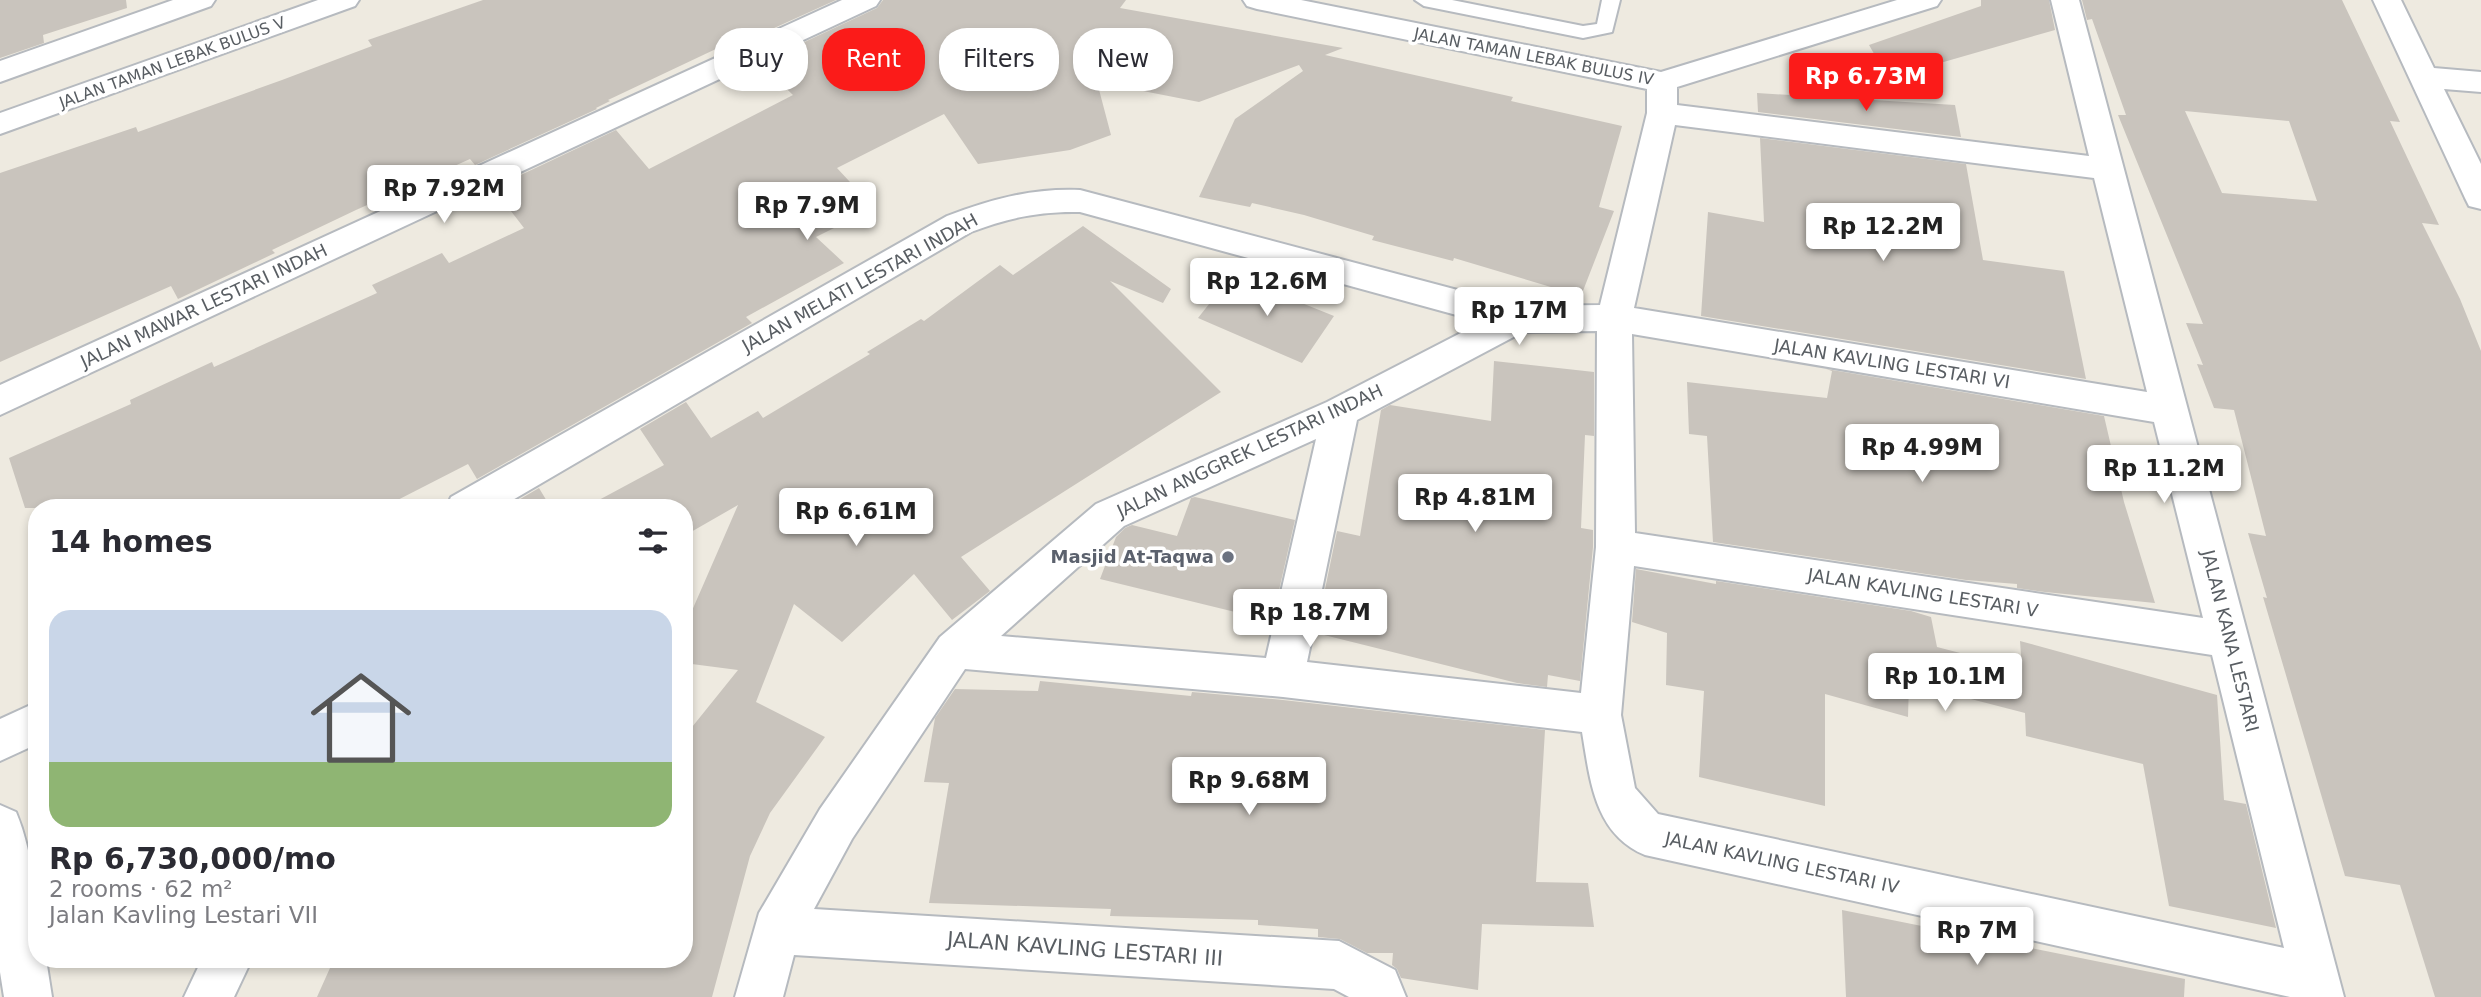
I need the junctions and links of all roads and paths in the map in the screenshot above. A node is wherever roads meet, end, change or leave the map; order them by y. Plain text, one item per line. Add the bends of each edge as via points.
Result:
1 (201, 0) edge
2 (345, 0) edge
3 (866, 0) edge
4 (1257, 0) edge
5 (1424, 0) edge
6 (1611, 0) edge
7 (1927, 0) edge
8 (2065, 0) edge
9 (2387, 0) edge
10 (0, 72) edge
11 (2423, 77) junction
12 (2481, 82) edge
13 (1662, 97) junction
14 (0, 124) edge
15 (2109, 169) junction
16 (2481, 198) edge
17 (1614, 318) junction
18 (1518, 319) junction
19 (0, 401) edge
20 (2171, 410) junction
21 (1340, 412) junction
22 (481, 499) edge
23 (1616, 547) junction
24 (2230, 639) junction
25 (955, 650) junction
26 (1283, 678) junction
27 (1600, 715) junction
28 (28, 727) edge
29 (0, 741) edge
30 (0, 827) edge
31 (776, 930) junction
32 (223, 968) edge
33 (2319, 988) edge
34 (28, 997) edge
35 (208, 997) edge
36 (759, 997) edge
37 (1382, 997) edge

1 - 10 street
2 - 14 street, JALAN TAMAN LEBAK BULUS V
3 - 19 street, JALAN MAWAR LESTARI INDAH
4 - 13 street, JALAN TAMAN LEBAK BULUS IV
5 - 6 lane via 1583,32 1605,28
7 - 13 street, JALAN TAMAN LEBAK BULUS IV
8 - 15 street, JALAN KANA LESTARI
9 - 11 street
11 - 12 street
11 - 16 street
13 - 15 street
13 - 17 street, JALAN KAVLING LESTARI IV
15 - 20 street, JALAN KANA LESTARI
17 - 18 street, JALAN MELATI LESTARI INDAH
17 - 20 street, JALAN KAVLING LESTARI VI
17 - 23 street, JALAN KAVLING LESTARI IV
18 - 21 street, JALAN ANGGREK LESTARI INDAH
18 - 22 street, JALAN MELATI LESTARI INDAH via 1080,201 1044,199 1005,206 960,224
20 - 24 street, JALAN KANA LESTARI
21 - 25 street, JALAN ANGGREK LESTARI INDAH via 1110,515
21 - 26 street
23 - 24 street, JALAN KAVLING LESTARI V
23 - 27 street, JALAN KAVLING LESTARI IV
24 - 33 street, JALAN KANA LESTARI
25 - 26 street
25 - 31 street, JALAN ANGGREK LESTARI INDAH via 836,824
26 - 27 street
27 - 33 street, JALAN KAVLING LESTARI IV via 1615,797 1645,833
28 - 29 street
30 - 34 street
31 - 36 street, JALAN ANGGREK LESTARI INDAH
31 - 37 street, JALAN KAVLING LESTARI III via 1339,965 1378,987
32 - 35 street

